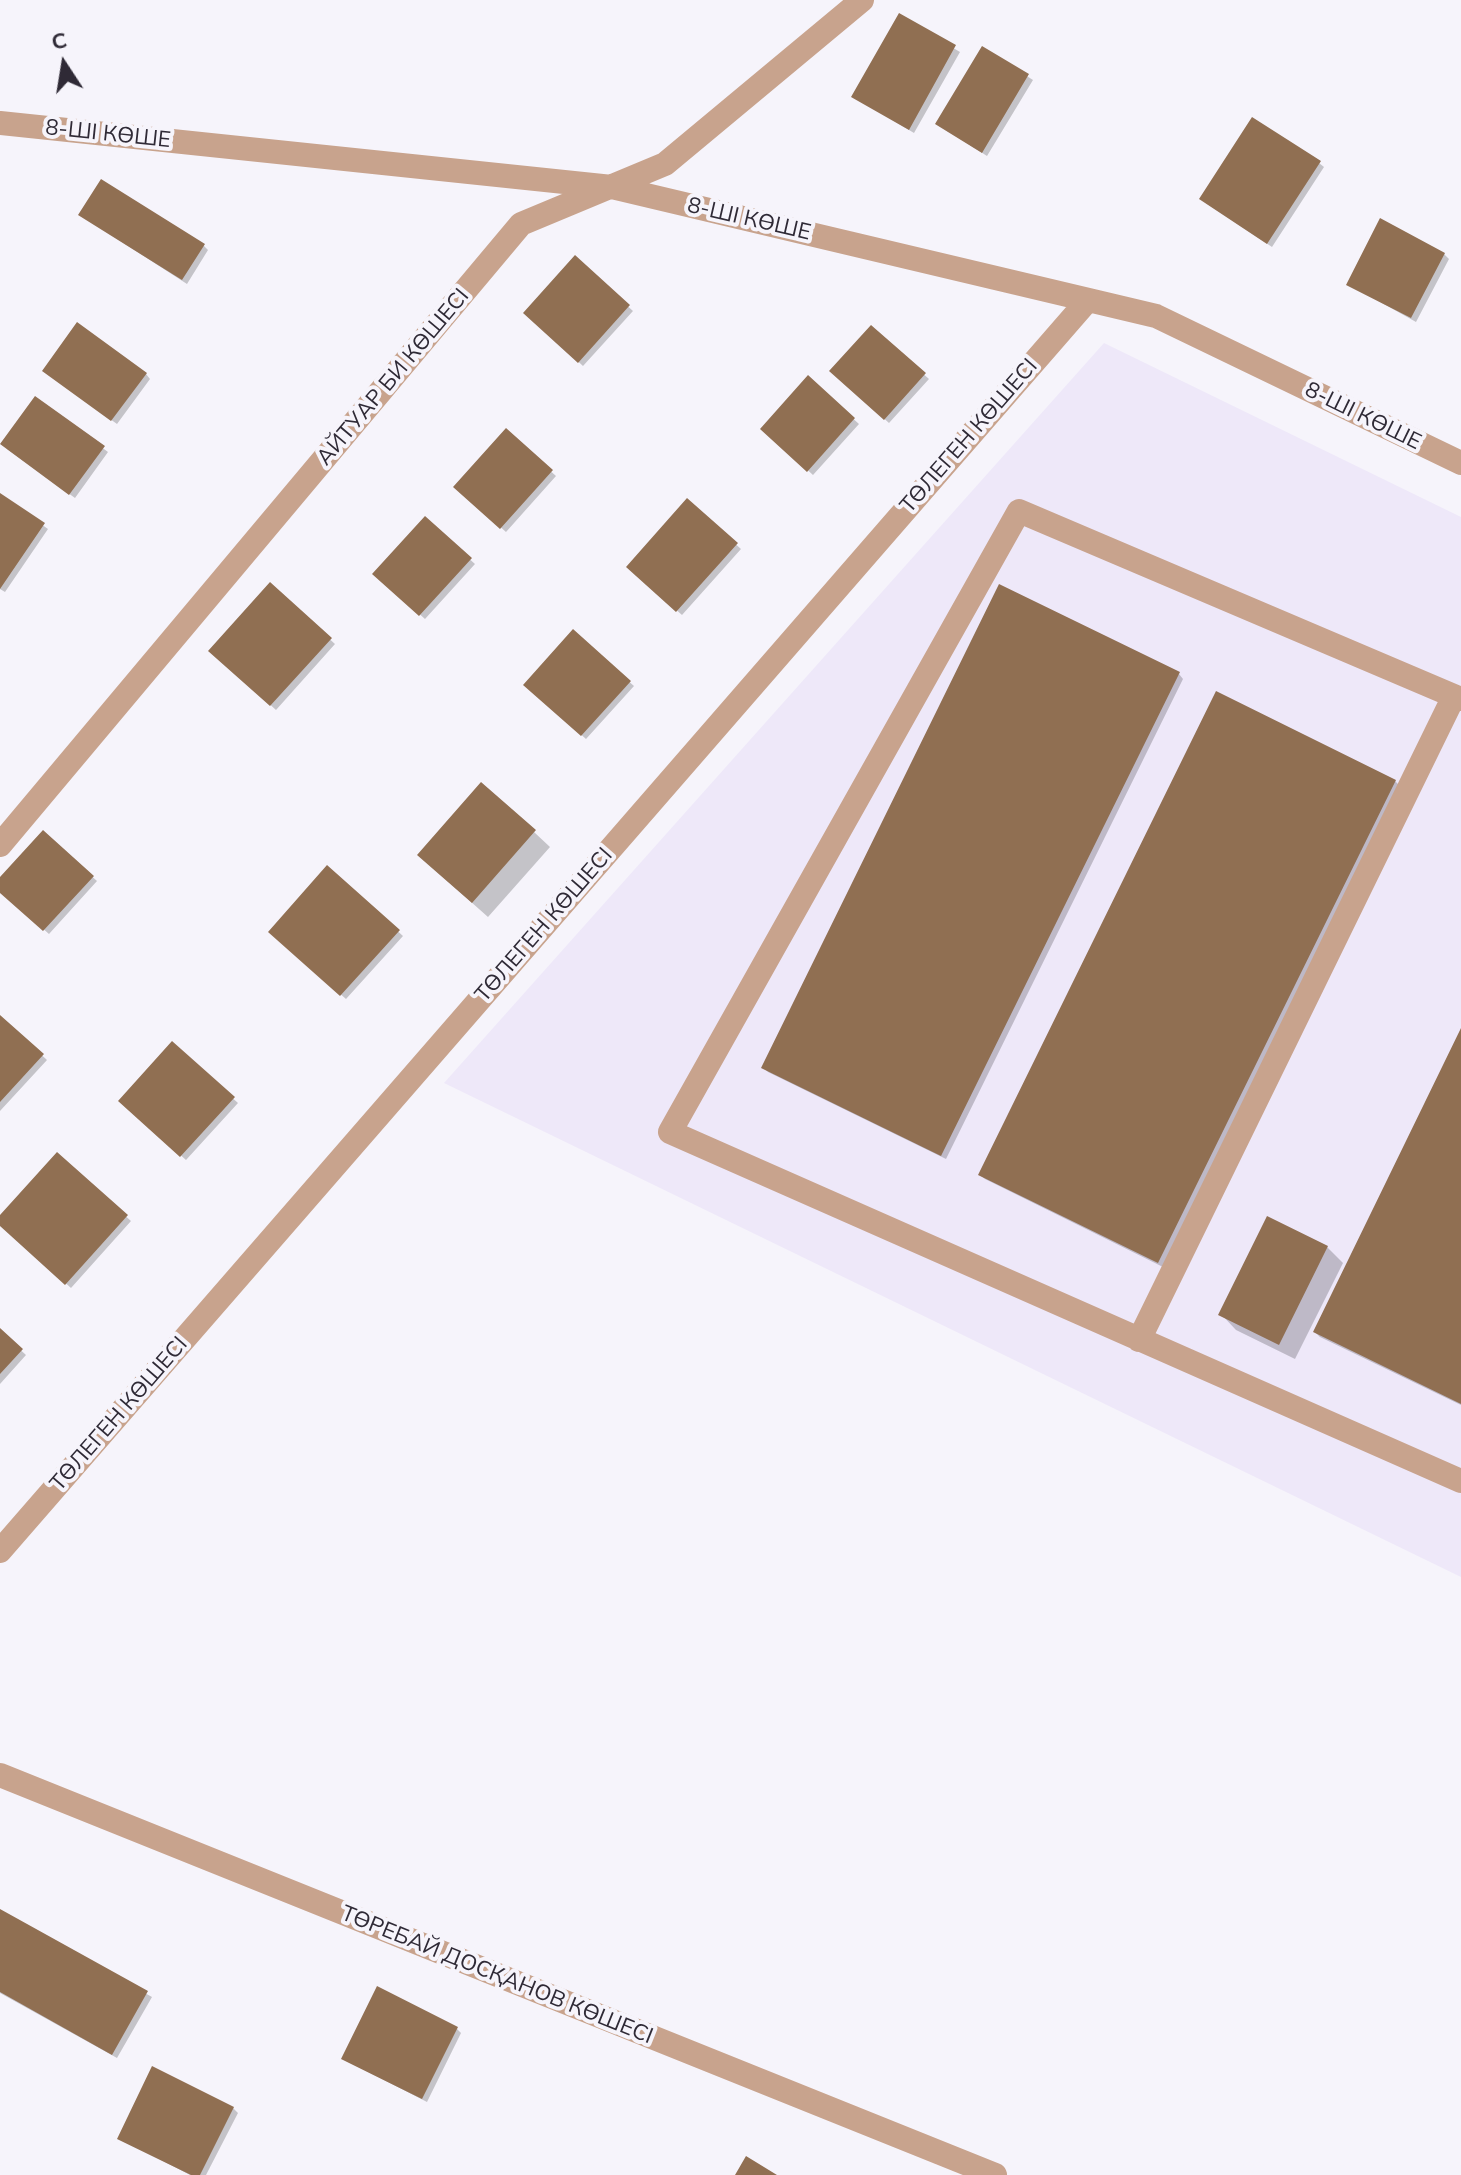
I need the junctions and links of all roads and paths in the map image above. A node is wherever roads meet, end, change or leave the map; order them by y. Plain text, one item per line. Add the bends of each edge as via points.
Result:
1 (862, 0) edge
2 (0, 123) edge
3 (612, 187) junction
4 (1088, 300) junction
5 (1461, 463) edge
6 (1458, 697) edge
7 (0, 845) edge
8 (1139, 1340) junction
9 (1461, 1481) edge
10 (0, 1551) edge
11 (0, 1775) edge
12 (995, 2175) edge

1 - 3 street, АЙТУАР БИ КӨШЕСІ via 665,164
2 - 3 street, 8-ШI КӨШЕ
3 - 4 street, 8-ШI КӨШЕ
3 - 7 street, АЙТУАР БИ КӨШЕСІ via 521,224
4 - 5 street, 8-ШI КӨШЕ via 1156,316
4 - 10 street, ТӨЛЕГЕН КӨШЕСІ
6 - 8 street
6 - 8 street via 1019,511 670,1132
8 - 9 street
11 - 12 street, ТӨРЕБАЙ ДОСҚАНОВ КӨШЕСІ

